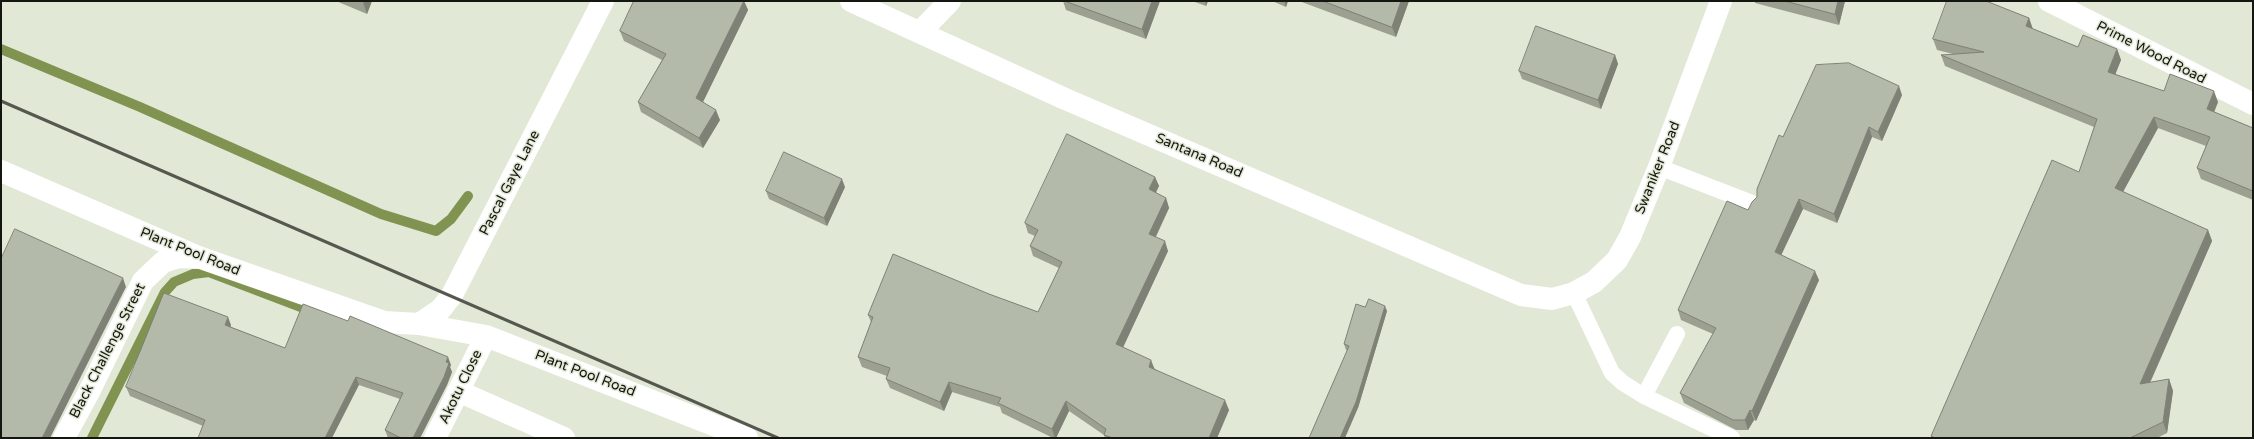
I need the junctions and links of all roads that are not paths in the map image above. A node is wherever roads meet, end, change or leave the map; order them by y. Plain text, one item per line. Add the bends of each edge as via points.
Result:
1 (603, 1) edge
2 (851, 1) edge
3 (950, 1) edge
4 (1721, 1) edge
5 (2049, 1) edge
6 (920, 32) junction
7 (2253, 104) edge
8 (1659, 167) junction
9 (1, 171) edge
10 (1752, 203) edge
11 (201, 258) junction
12 (1574, 293) junction
13 (1552, 299) joint
14 (419, 324) junction
15 (1677, 334) dead end
16 (486, 336) junction
17 (458, 391) junction
18 (1644, 396) junction
19 (64, 438) edge
20 (435, 438) edge
21 (564, 438) edge
22 (747, 438) edge
23 (1732, 438) edge

1 - 14 street, Pascal Gaye Lane via 452,295 441,309
2 - 6 street, Santana Road
3 - 6 street
4 - 8 street, Swaniker Road
5 - 7 street, Prime Wood Road
6 - 13 street, Santana Road via 1062,98 1521,295
8 - 10 lane
8 - 12 street, Swaniker Road via 1630,237 1617,260 1594,282
9 - 11 street, Plant Pool Road
11 - 14 street, Plant Pool Road via 384,322
11 - 19 street, Black Challenge Street via 179,257 163,262 143,281
12 - 13 street, Swaniker Road
12 - 18 lane via 1612,373 1623,384
14 - 16 street, Plant Pool Road
15 - 18 lane
16 - 17 street, Akotu Close
16 - 22 street, Plant Pool Road
17 - 20 street, Akotu Close
17 - 21 street
18 - 23 lane

